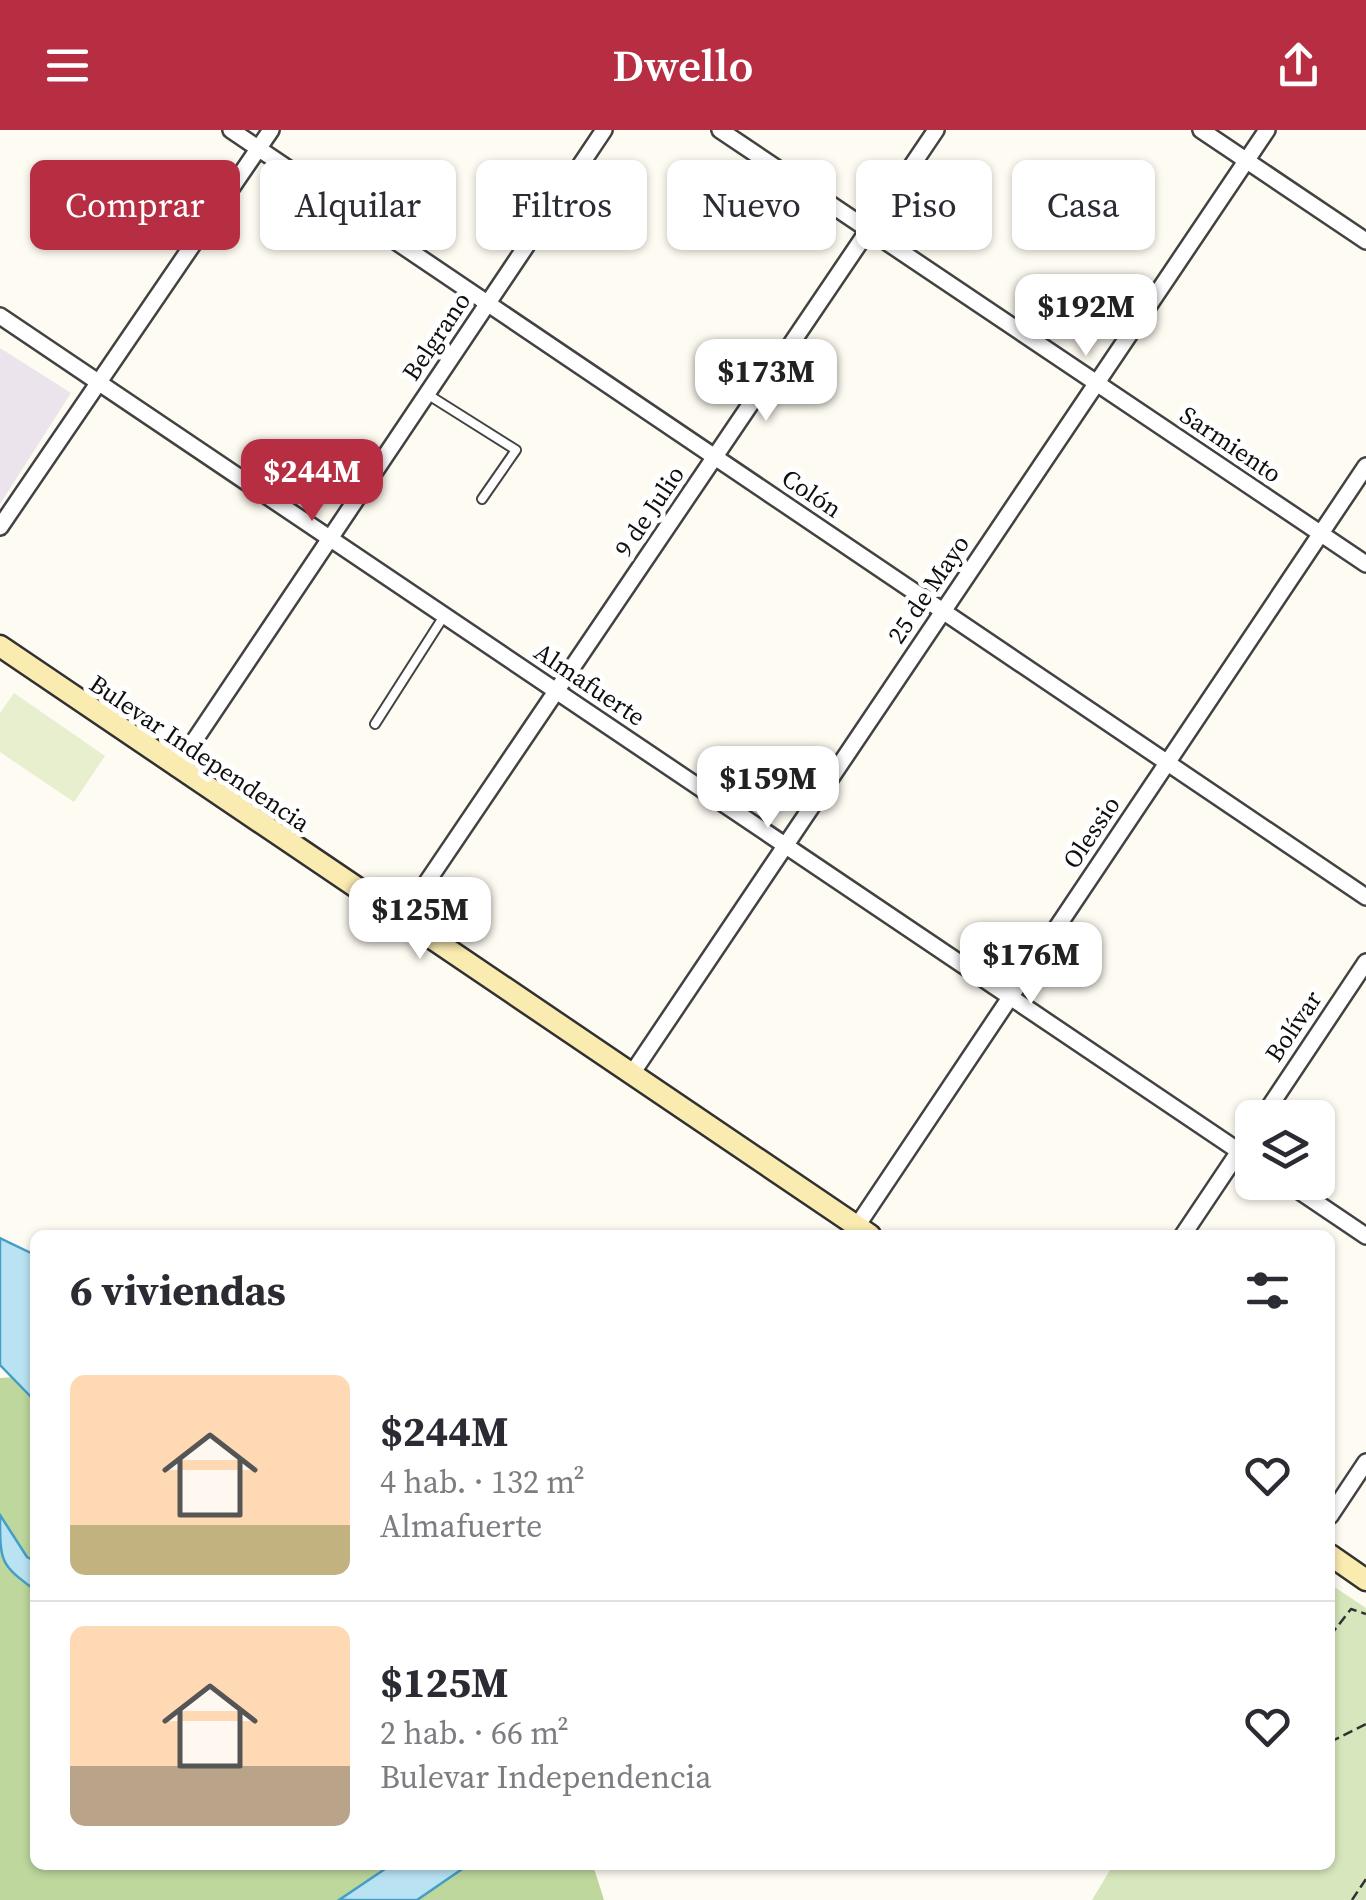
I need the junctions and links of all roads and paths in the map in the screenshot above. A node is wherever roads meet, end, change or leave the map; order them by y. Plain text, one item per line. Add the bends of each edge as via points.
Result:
1 (231, 130) edge
2 (271, 130) edge
3 (604, 130) edge
4 (720, 130) edge
5 (936, 130) edge
6 (1201, 130) edge
7 (1267, 130) edge
8 (258, 149) junction
9 (916, 160) edge
10 (1246, 161) junction
11 (856, 221) edge
12 (1366, 241) edge
13 (856, 249) edge
14 (898, 250) edge
15 (487, 304) junction
16 (0, 316) edge
17 (99, 383) junction
18 (1096, 384) junction
19 (427, 394) junction
20 (716, 458) junction
21 (1366, 466) edge
22 (482, 500) dead end
23 (0, 528) edge
24 (1321, 534) junction
25 (329, 539) junction
26 (1366, 564) edge
27 (942, 612) junction
28 (444, 616) junction
29 (0, 646) edge
30 (558, 692) junction
31 (375, 724) dead end
32 (1168, 762) junction
33 (176, 768) junction
34 (785, 847) junction
35 (1366, 897) edge
36 (402, 920) junction
37 (1366, 962) edge
38 (1010, 997) junction
39 (632, 1075) junction
40 (1274, 1100) edge
41 (1235, 1149) edge
42 (1235, 1170) edge
43 (1313, 1200) edge
44 (856, 1230) edge
45 (860, 1230) edge
46 (1187, 1230) edge
47 (1366, 1236) edge
48 (1366, 1462) edge
49 (1335, 1508) edge
50 (1335, 1546) edge
51 (1335, 1558) edge
52 (1366, 1567) edge
53 (1366, 1580) edge
54 (1366, 1614) edge
55 (1335, 1630) edge
56 (1366, 1724) edge
57 (1335, 1740) edge
58 (1366, 1878) edge
59 (1352, 1900) edge

1 - 8 street, Colón
2 - 8 street
3 - 15 street, Belgrano
4 - 11 street, Sarmiento
5 - 9 street, 9 de Julio
6 - 10 street
7 - 10 street, 25 de Mayo
8 - 15 street, Colón
8 - 17 street
10 - 12 street
10 - 18 street, 25 de Mayo
13 - 20 street, 9 de Julio
14 - 18 street, Sarmiento
15 - 19 street, Belgrano
15 - 20 street, Colón
16 - 17 street, Almafuerte
17 - 23 street
17 - 25 street, Almafuerte
18 - 24 street, Sarmiento
18 - 27 street, 25 de Mayo
19 - 22 lane via 516,450
19 - 25 street, Belgrano
20 - 27 street, Colón
20 - 30 street, 9 de Julio
21 - 24 street, Olessio
24 - 26 street, Sarmiento
24 - 32 street, Olessio
25 - 28 street, Almafuerte
25 - 33 street, Belgrano
27 - 32 street, Colón
27 - 34 street, 25 de Mayo
28 - 30 street, Almafuerte
28 - 31 lane
29 - 33 street, Bulevar Independencia
30 - 34 street, Almafuerte
30 - 36 street, 9 de Julio
32 - 35 street, Colón
32 - 38 street, Olessio
33 - 36 street, Bulevar Independencia
34 - 38 street, Almafuerte
34 - 39 street, 25 de Mayo
36 - 39 street, Bulevar Independencia
37 - 40 street, Bolívar
38 - 41 street, Almafuerte
38 - 45 street, Olessio
39 - 44 street, Bulevar Independencia
42 - 46 street
43 - 47 street
48 - 49 street
50 - 52 street
51 - 53 street
54 - 55 path via 1351,1609
56 - 57 path
58 - 59 path

